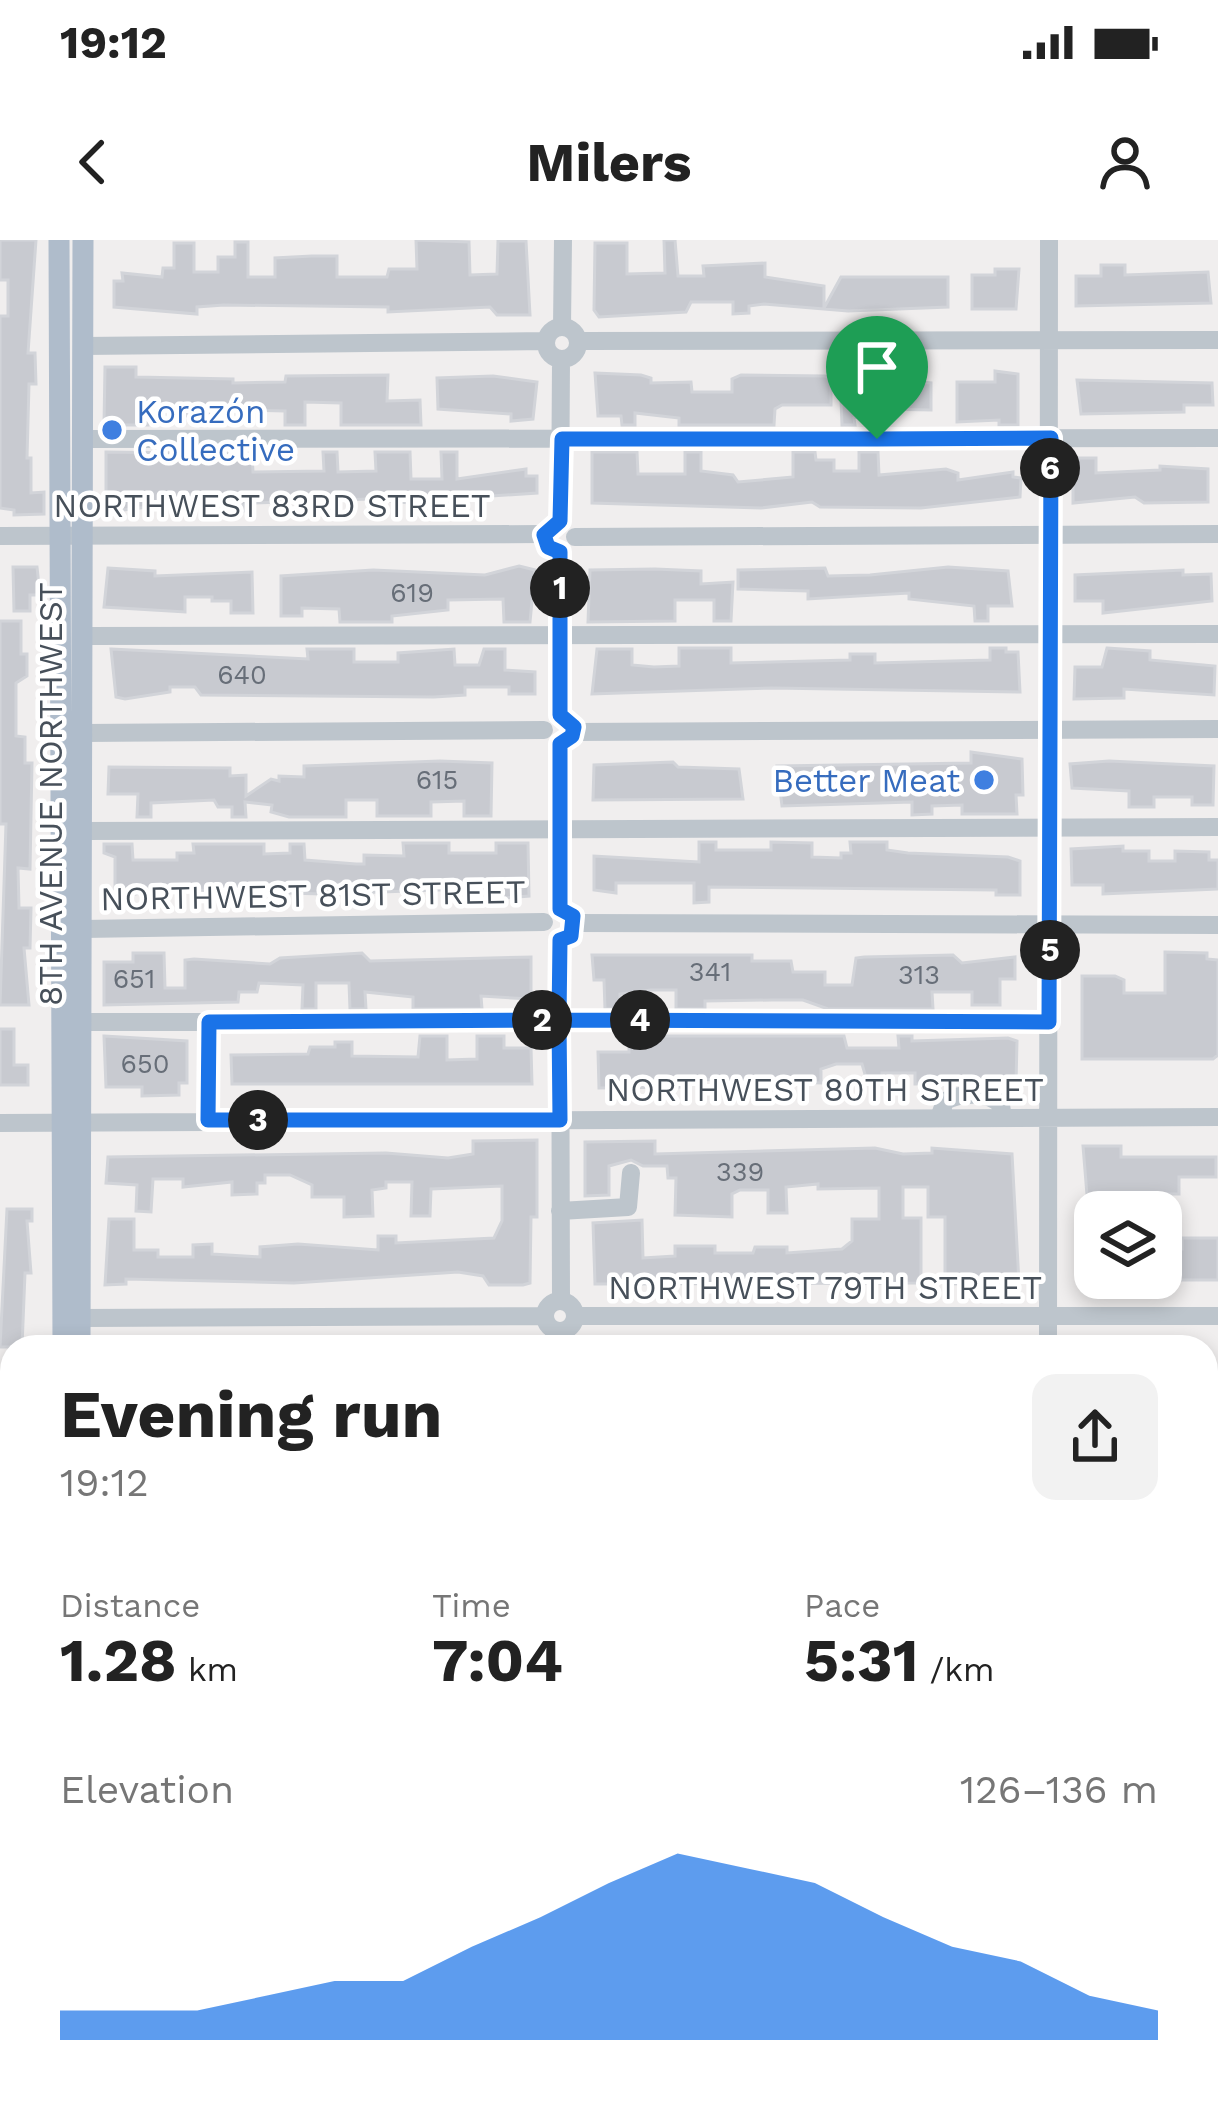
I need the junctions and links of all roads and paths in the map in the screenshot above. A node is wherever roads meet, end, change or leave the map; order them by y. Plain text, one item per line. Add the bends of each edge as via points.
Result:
1 (59, 240) edge
2 (82, 240) edge
3 (563, 240) edge
4 (1049, 240) edge
5 (562, 327) junction
6 (546, 340) junction
7 (1049, 340) junction
8 (1218, 340) edge
9 (578, 341) junction
10 (82, 346) junction
11 (561, 360) junction
12 (1051, 438) junction
13 (1218, 438) edge
14 (82, 439) junction
15 (562, 439) junction
16 (560, 521) junction
17 (1050, 534) junction
18 (1218, 534) edge
19 (544, 535) junction
20 (0, 536) edge
21 (59, 536) junction
22 (82, 536) junction
23 (575, 537) junction
24 (560, 552) junction
25 (561, 632) junction
26 (1050, 634) junction
27 (1218, 634) edge
28 (82, 636) junction
29 (560, 715) junction
30 (1218, 729) edge
31 (544, 730) junction
32 (1050, 730) junction
33 (82, 733) junction
34 (567, 738) junction
35 (1218, 827) edge
36 (1050, 828) junction
37 (559, 829) junction
38 (82, 830) junction
39 (560, 918) junction
40 (1218, 925) edge
41 (1050, 926) junction
42 (82, 929) junction
43 (559, 1020) junction
44 (82, 1022) junction
45 (209, 1022) junction
46 (1049, 1022) junction
47 (1218, 1117) edge
48 (1049, 1118) junction
49 (208, 1120) junction
50 (560, 1120) junction
51 (71, 1121) junction
52 (0, 1123) edge
53 (631, 1173) dead end
54 (560, 1211) junction
55 (561, 1301) junction
56 (545, 1316) junction
57 (575, 1316) junction
58 (1218, 1316) edge
59 (1049, 1317) junction
60 (80, 1318) junction
61 (63, 1335) edge
62 (80, 1335) edge
63 (557, 1335) edge
64 (563, 1335) edge
65 (1048, 1335) edge

1 - 21 main road, 8TH AVENUE NORTHWEST
2 - 10 main road, 8TH AVENUE NORTHWEST
3 - 5 street
4 - 7 street
5 - 6 street
5 - 9 street
6 - 10 street
6 - 11 street
7 - 8 street
7 - 9 street
7 - 12 street
9 - 11 street
10 - 14 main road, 8TH AVENUE NORTHWEST
11 - 15 street
12 - 13 street
12 - 15 street
12 - 17 street
14 - 15 street
14 - 22 main road, 8TH AVENUE NORTHWEST
15 - 16 street
16 - 19 street
16 - 23 street
17 - 18 street
17 - 23 street
17 - 26 street
19 - 22 street, NORTHWEST 83RD STREET
19 - 24 street
20 - 21 street, NORTHWEST 83RD STREET
21 - 22 street, NORTHWEST 83RD STREET
21 - 51 main road, 8TH AVENUE NORTHWEST
22 - 28 main road, 8TH AVENUE NORTHWEST
23 - 24 street
24 - 25 street
25 - 26 street
25 - 28 street
25 - 29 street
26 - 27 street
26 - 32 street
28 - 33 main road, 8TH AVENUE NORTHWEST
29 - 31 street
29 - 34 street via 570,719
30 - 32 street
31 - 33 street
31 - 34 street via 550,740
32 - 34 street
32 - 36 street
33 - 38 main road, 8TH AVENUE NORTHWEST
34 - 37 street
35 - 36 street
36 - 37 street
36 - 41 street
37 - 38 street
37 - 39 street
38 - 42 main road, 8TH AVENUE NORTHWEST
39 - 41 street, NORTHWEST 81ST STREET
39 - 42 street, NORTHWEST 81ST STREET
39 - 43 street via 571,936 560,940
40 - 41 street, NORTHWEST 81ST STREET
41 - 46 street
42 - 44 main road, 8TH AVENUE NORTHWEST
43 - 45 street
43 - 46 street
43 - 50 street
44 - 45 street
44 - 51 main road, 8TH AVENUE NORTHWEST
45 - 49 street
46 - 48 street
47 - 48 street, NORTHWEST 80TH STREET
48 - 50 street, NORTHWEST 80TH STREET
48 - 59 street
49 - 50 street, NORTHWEST 80TH STREET
49 - 51 street, NORTHWEST 80TH STREET
50 - 54 street
51 - 52 street, NORTHWEST 80TH STREET
51 - 60 main road, 8TH AVENUE NORTHWEST
51 - 61 main road, 8TH AVENUE NORTHWEST
53 - 54 street via 628,1207
54 - 55 street
55 - 56 street
55 - 57 street
56 - 60 street
56 - 63 street
57 - 59 street, NORTHWEST 79TH STREET
57 - 64 street
58 - 59 street, NORTHWEST 79TH STREET
59 - 65 street
60 - 62 main road, 8TH AVENUE NORTHWEST

